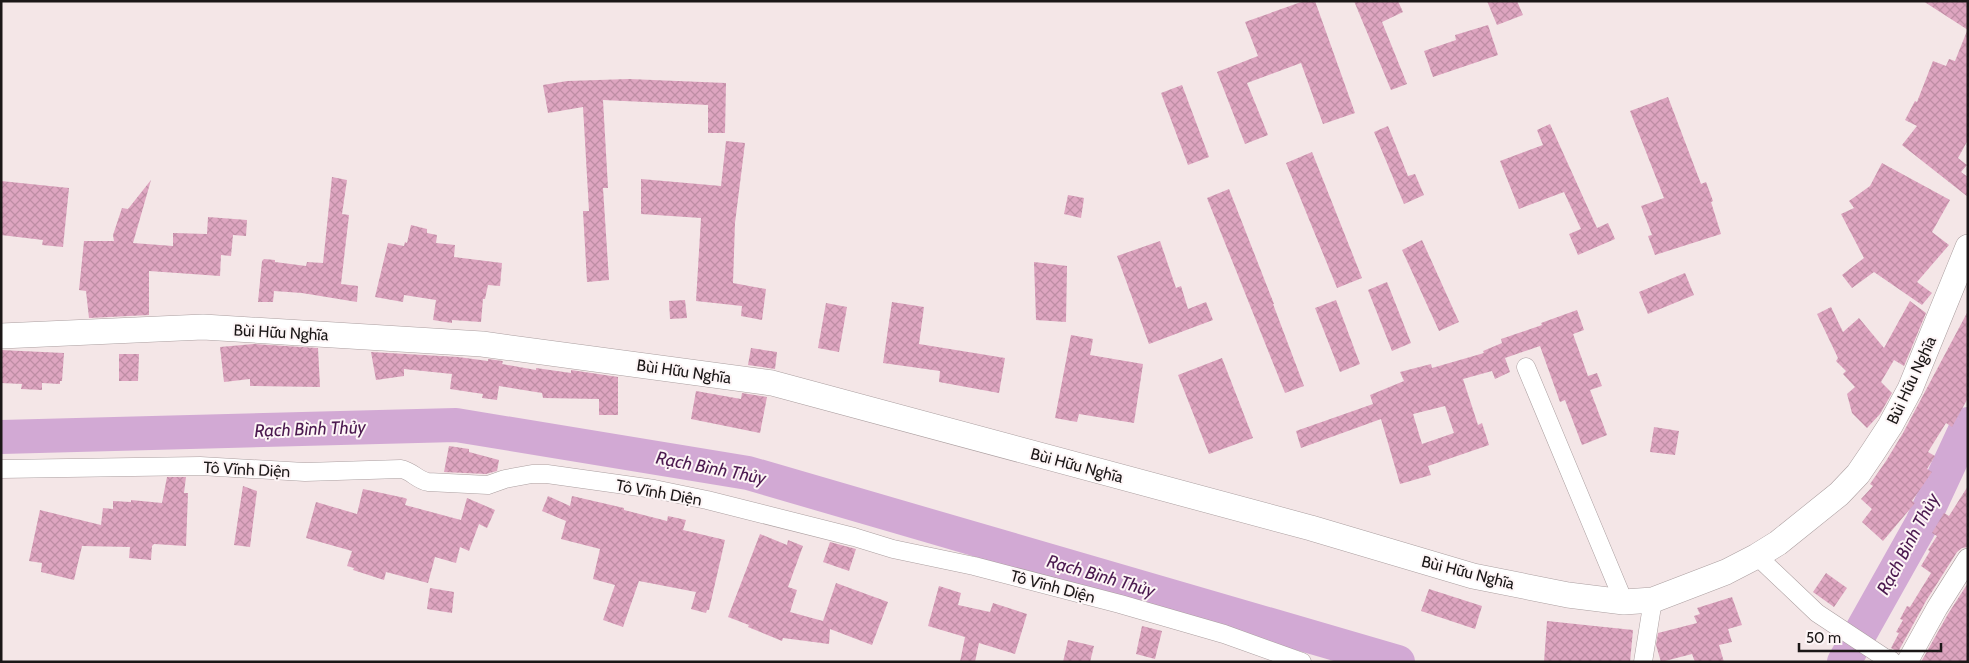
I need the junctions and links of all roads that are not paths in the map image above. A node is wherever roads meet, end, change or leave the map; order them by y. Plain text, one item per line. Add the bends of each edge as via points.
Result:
1 (1968, 247) edge
2 (1, 336) edge
3 (1526, 367) dead end
4 (1, 469) edge
5 (1757, 556) junction
6 (1968, 559) edge
7 (1653, 600) junction
8 (1624, 602) junction
9 (1896, 661) edge
10 (1302, 662) edge
11 (1643, 662) edge

1 - 5 main road, Bùi Hữu Nghĩa via 1910,389 1858,474 1839,494
2 - 8 main road, Bùi Hữu Nghĩa via 203,327 462,342 772,383 1302,525 1473,576 1568,595
3 - 8 street
4 - 10 street, Tô Vĩnh Diện via 200,466 305,472 401,468 428,482 488,485 505,479 547,474 654,489 1120,604 1224,634
5 - 7 main road, Bùi Hữu Nghĩa via 1726,572
5 - 9 street via 1802,600 1835,626
6 - 9 street via 1937,608
7 - 8 main road, Bùi Hữu Nghĩa
7 - 11 street

